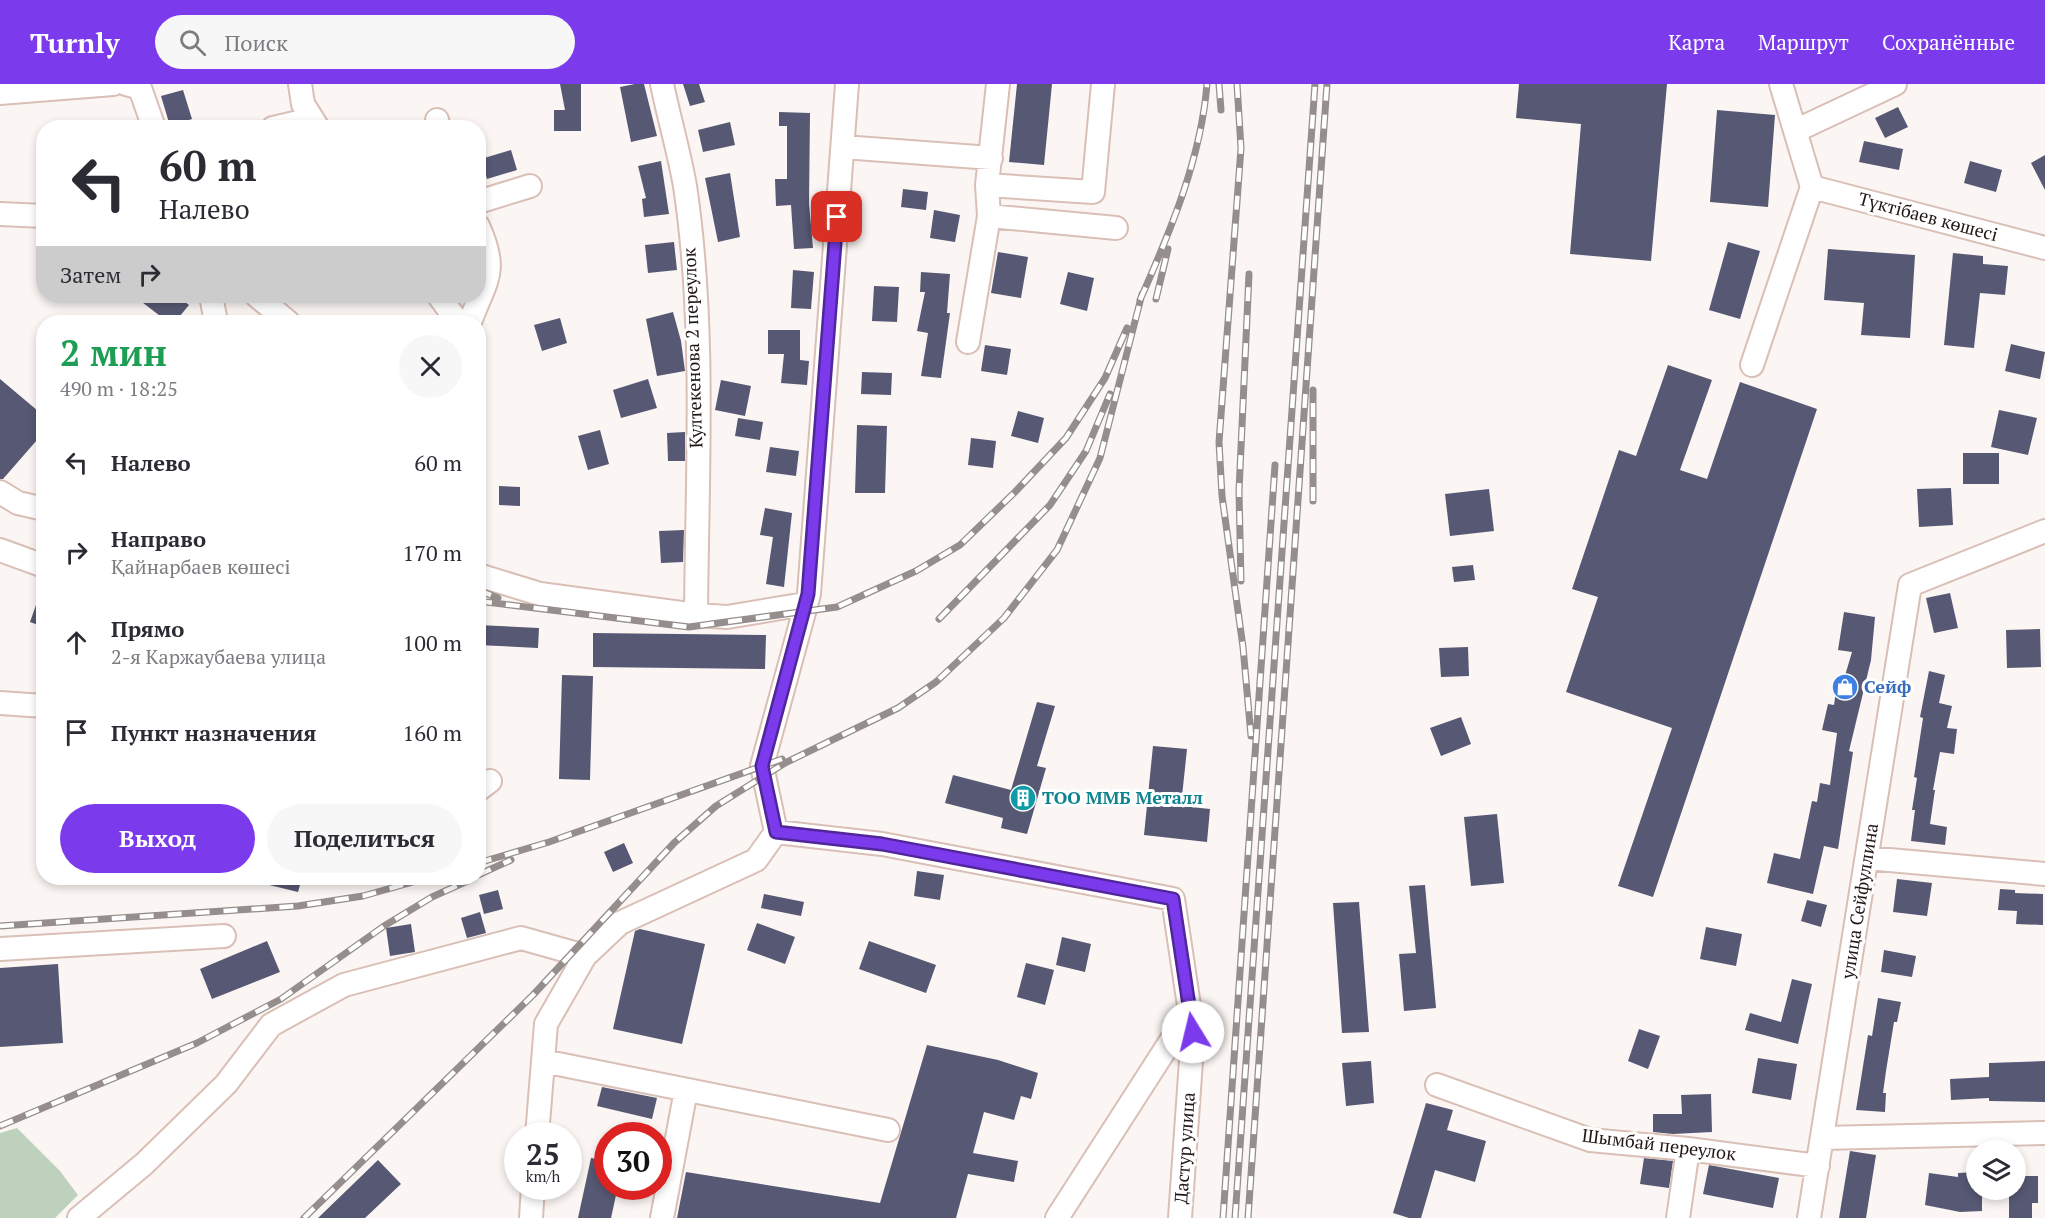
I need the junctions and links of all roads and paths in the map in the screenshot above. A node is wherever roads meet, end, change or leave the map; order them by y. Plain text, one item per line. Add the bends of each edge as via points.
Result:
1 (113, 84) edge
2 (126, 84) edge
3 (300, 84) edge
4 (662, 84) edge
5 (848, 84) edge
6 (998, 84) edge
7 (1103, 84) edge
8 (1780, 84) edge
9 (1895, 84) edge
10 (0, 93) edge
11 (151, 120) edge
12 (313, 120) edge
13 (1795, 131) junction
14 (843, 147) junction
15 (991, 158) junction
16 (987, 185) junction
17 (530, 186) dead end
18 (1812, 187) junction
19 (486, 200) edge
20 (0, 214) edge
21 (36, 216) edge
22 (989, 216) junction
23 (1116, 228) dead end
24 (486, 243) edge
25 (2045, 248) edge
26 (486, 283) edge
27 (265, 303) edge
28 (280, 315) edge
29 (968, 342) dead end
30 (1752, 365) dead end
31 (0, 492) edge
32 (36, 508) edge
33 (2045, 531) edge
34 (0, 550) edge
35 (36, 563) edge
36 (486, 577) edge
37 (807, 599) junction
38 (696, 615) junction
39 (0, 703) edge
40 (36, 705) edge
41 (776, 832) junction
42 (1867, 858) junction
43 (2045, 874) edge
44 (224, 936) dead end
45 (0, 949) edge
46 (585, 956) junction
47 (1190, 1011) junction
48 (543, 1061) junction
49 (1437, 1085) dead end
50 (686, 1090) junction
51 (538, 1122) edge
52 (888, 1131) dead end
53 (2045, 1133) edge
54 (1822, 1138) junction
55 (1688, 1149) junction
56 (1818, 1166) junction
57 (533, 1200) edge
58 (79, 1218) edge
59 (531, 1218) edge
60 (662, 1218) edge
61 (1057, 1218) edge
62 (1180, 1218) edge
63 (1678, 1218) edge
64 (1809, 1218) edge

1 - 10 street
2 - 11 street via 140,88
3 - 12 street via 303,104
4 - 38 street, Култекенова 2 переулок via 685,186 696,309
5 - 14 street
6 - 15 street
7 - 16 street via 1093,192
8 - 13 street
9 - 13 street
13 - 18 street
14 - 15 street
14 - 37 street
15 - 16 street
16 - 22 street
17 - 19 street
18 - 25 street, Түктібаев көшесі
18 - 30 street
20 - 21 street
22 - 23 street
22 - 29 street
24 - 26 street via 490,273
27 - 28 street
31 - 32 street
33 - 42 street, улица Сейфуллина via 1910,585
34 - 35 street
36 - 38 street via 540,594
37 - 38 street via 727,617
37 - 41 street via 762,766
39 - 40 street
41 - 46 street via 756,860 620,923
41 - 47 street, Дастур улица via 882,844 1173,899
42 - 43 street
42 - 54 street, улица Сейфуллина
44 - 45 street
46 - 48 street via 546,1024
46 - 58 street via 521,938 344,985 271,1025 226,1084 144,1164
47 - 61 street
47 - 62 street, Дастур улица via 1193,1032
48 - 50 street
48 - 51 street
49 - 55 street, Шымбай переулок via 1590,1140
50 - 52 street
50 - 60 street
53 - 54 street
54 - 56 street, улица Сейфуллина
55 - 56 street, Шымбай переулок
55 - 63 street
56 - 64 street, улица Сейфуллина
57 - 59 street

